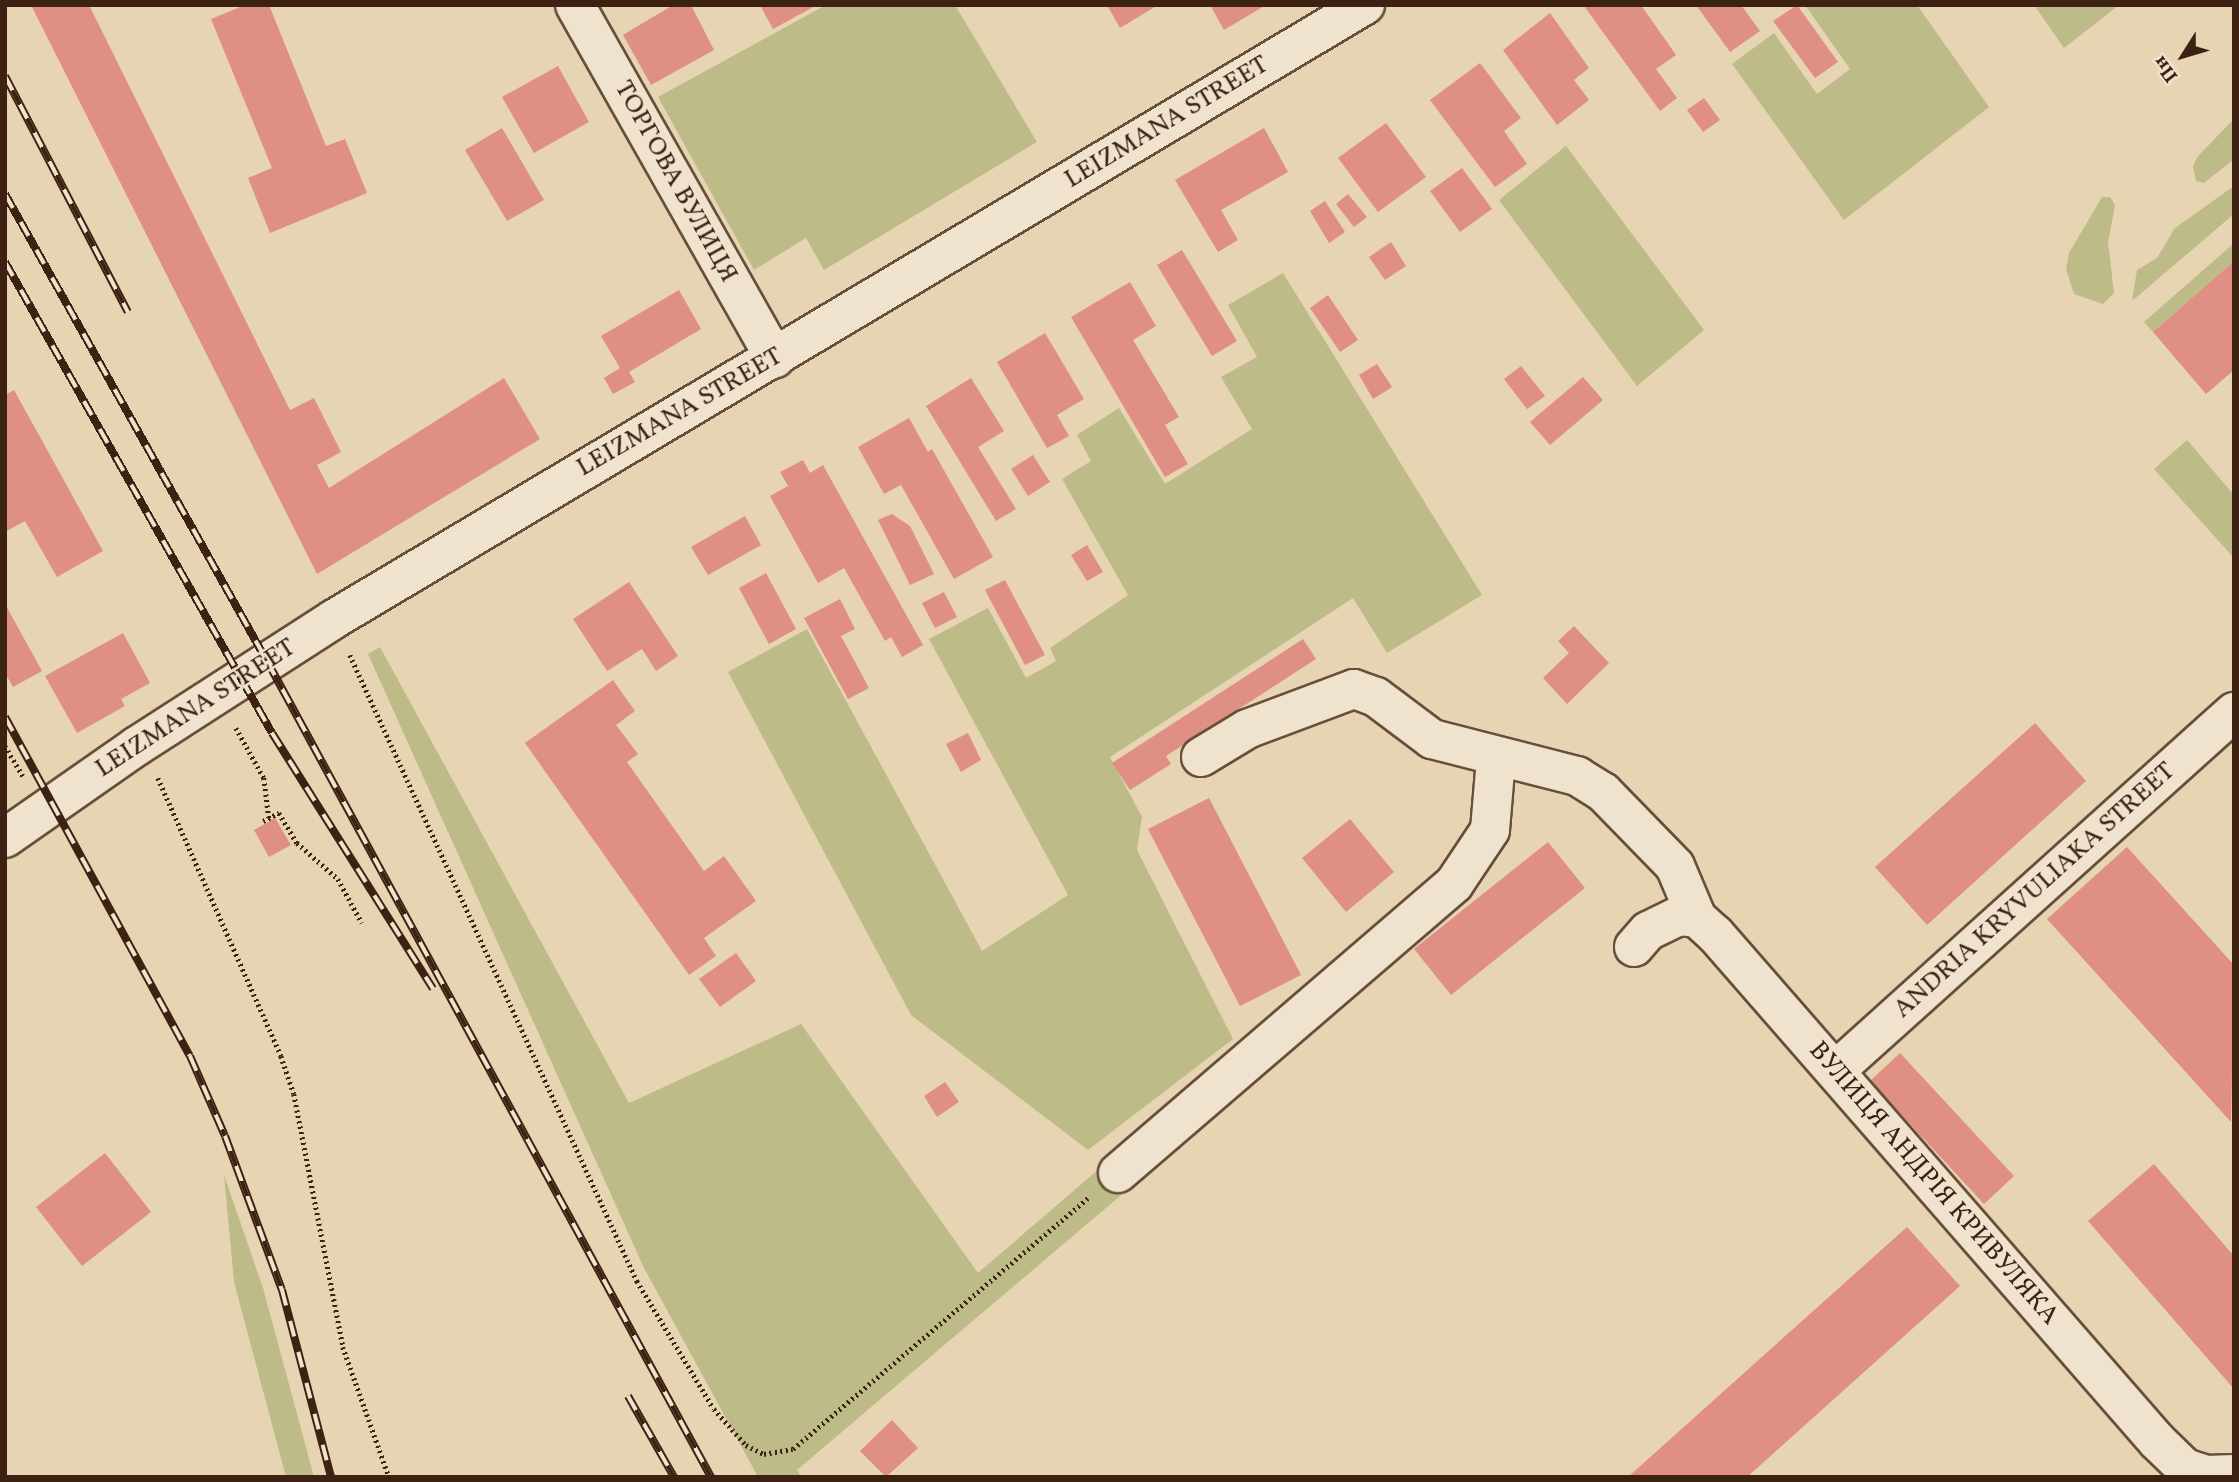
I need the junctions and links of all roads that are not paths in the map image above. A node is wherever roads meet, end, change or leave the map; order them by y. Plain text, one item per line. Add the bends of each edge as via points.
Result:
1 (575, 5) edge
2 (1365, 5) edge
3 (775, 358) junction
4 (2234, 712) edge
5 (1201, 757) dead end
6 (1496, 758) junction
7 (5, 838) edge
8 (1697, 918) junction
9 (1634, 947) dead end
10 (1835, 1071) junction
11 (1118, 1173) road end
12 (2234, 1474) edge

1 - 3 street, ТОРГОВА ВУЛИЦЯ
2 - 3 street, LEIZMANA STREET
3 - 7 street, LEIZMANA STREET via 334,619 142,742
4 - 10 street, ANDRIA KRYVULIAKA STREET
5 - 6 street, ВУЛИЦЯ АНДРІЯ КРИВУЛЯКА via 1247,729 1354,689 1376,697 1432,739
6 - 8 street, ВУЛИЦЯ АНДРІЯ КРИВУЛЯКА via 1577,776 1602,792 1675,866
6 - 11 street via 1490,830 1454,884
8 - 9 street via 1679,916 1662,922
8 - 10 street, ВУЛИЦЯ АНДРІЯ КРИВУЛЯКА
10 - 12 street, ВУЛИЦЯ АНДРІЯ КРИВУЛЯКА via 2157,1441 2185,1468 2206,1475

